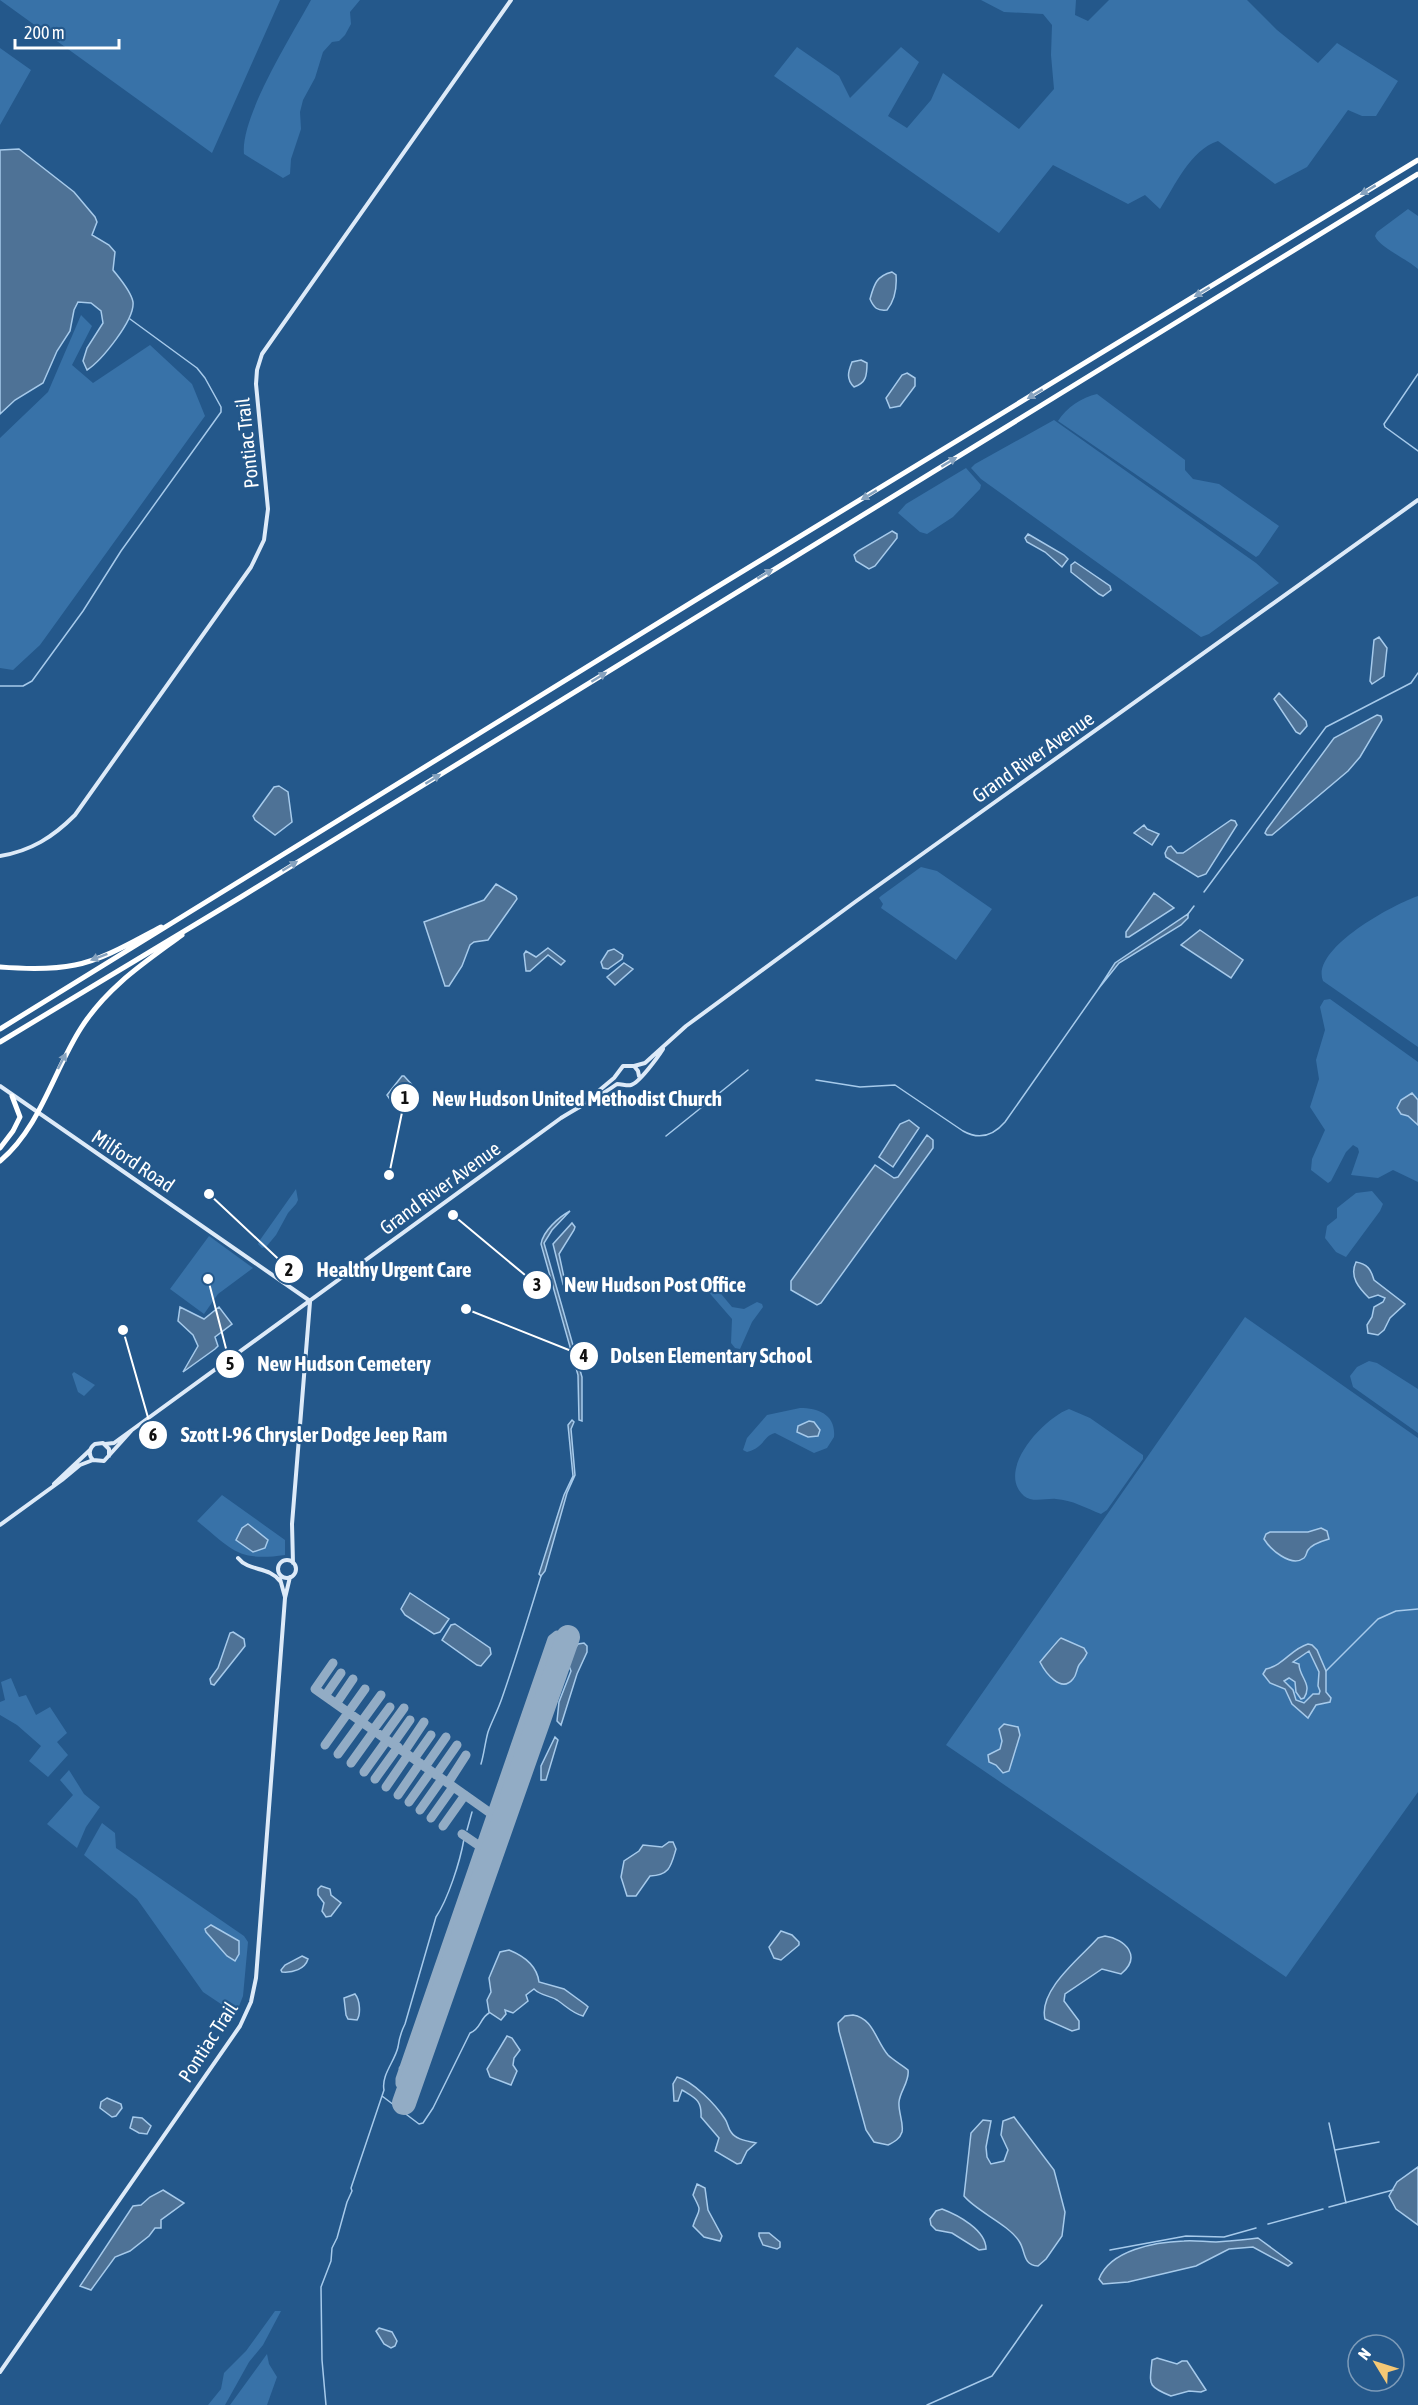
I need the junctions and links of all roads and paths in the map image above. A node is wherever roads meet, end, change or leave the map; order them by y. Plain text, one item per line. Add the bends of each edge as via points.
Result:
1 (511, 0) edge
2 (1418, 160) edge
3 (1418, 174) edge
4 (1418, 500) edge
5 (0, 856) edge
6 (207, 902) junction
7 (215, 911) junction
8 (0, 967) edge
9 (0, 1029) edge
10 (668, 1042) junction
11 (0, 1044) edge
12 (634, 1066) junction
13 (618, 1073) junction
14 (639, 1077) junction
15 (623, 1084) junction
16 (0, 1086) edge
17 (12, 1096) junction
18 (593, 1097) junction
19 (37, 1114) junction
20 (0, 1148) edge
21 (0, 1161) edge
22 (310, 1301) junction
23 (131, 1430) junction
24 (105, 1444) junction
25 (90, 1449) junction
26 (109, 1456) junction
27 (93, 1460) junction
28 (52, 1487) junction
29 (0, 1526) edge
30 (292, 1544) junction
31 (238, 1558) dead end
32 (286, 1560) junction
33 (293, 1563) junction
34 (280, 1574) junction
35 (290, 1577) junction
36 (280, 1581) junction
37 (285, 1598) junction
38 (0, 2372) edge

1 - 5 main road, Pontiac Trail via 262,354 256,384 268,521 251,567 75,815 61,830 34,847
2 -> 6 highway
7 -> 3 highway
4 - 10 main road, Grand River Avenue via 864,895
6 -> 8 highway via 120,948 76,965
6 - 9 highway
7 - 11 highway
19 -> 7 highway via 80,1029 108,992
10 - 12 main road, Grand River Avenue via 645,1063
10 - 14 main road, Grand River Avenue
12 - 13 main road via 623,1066
12 - 14 main road
13 - 15 main road
13 - 18 main road, Grand River Avenue
14 - 15 main road via 633,1085
15 - 18 main road, Grand River Avenue
16 - 17 main road, Milford Road
17 - 19 main road, Milford Road
17 - 20 highway via 20,1117
18 - 22 main road, Grand River Avenue
19 - 21 highway
19 - 22 main road, Milford Road
22 - 23 main road, Grand River Avenue
22 - 30 main road
23 - 24 main road, Grand River Avenue via 114,1443
23 - 26 main road, Grand River Avenue
24 - 25 main road via 95,1444
24 - 26 main road
25 - 27 main road
25 - 28 main road
26 - 27 main road via 101,1462
27 - 28 main road
28 - 29 main road
30 - 32 main road
30 - 33 main road
31 - 36 main road
32 - 33 main road
32 - 34 main road via 279,1565
33 - 35 main road via 295,1571
34 - 35 main road
34 - 36 main road, Pontiac Trail
35 - 37 main road, Pontiac Trail
36 - 37 main road, Pontiac Trail
37 - 38 main road, Pontiac Trail via 252,2002 240,2026

